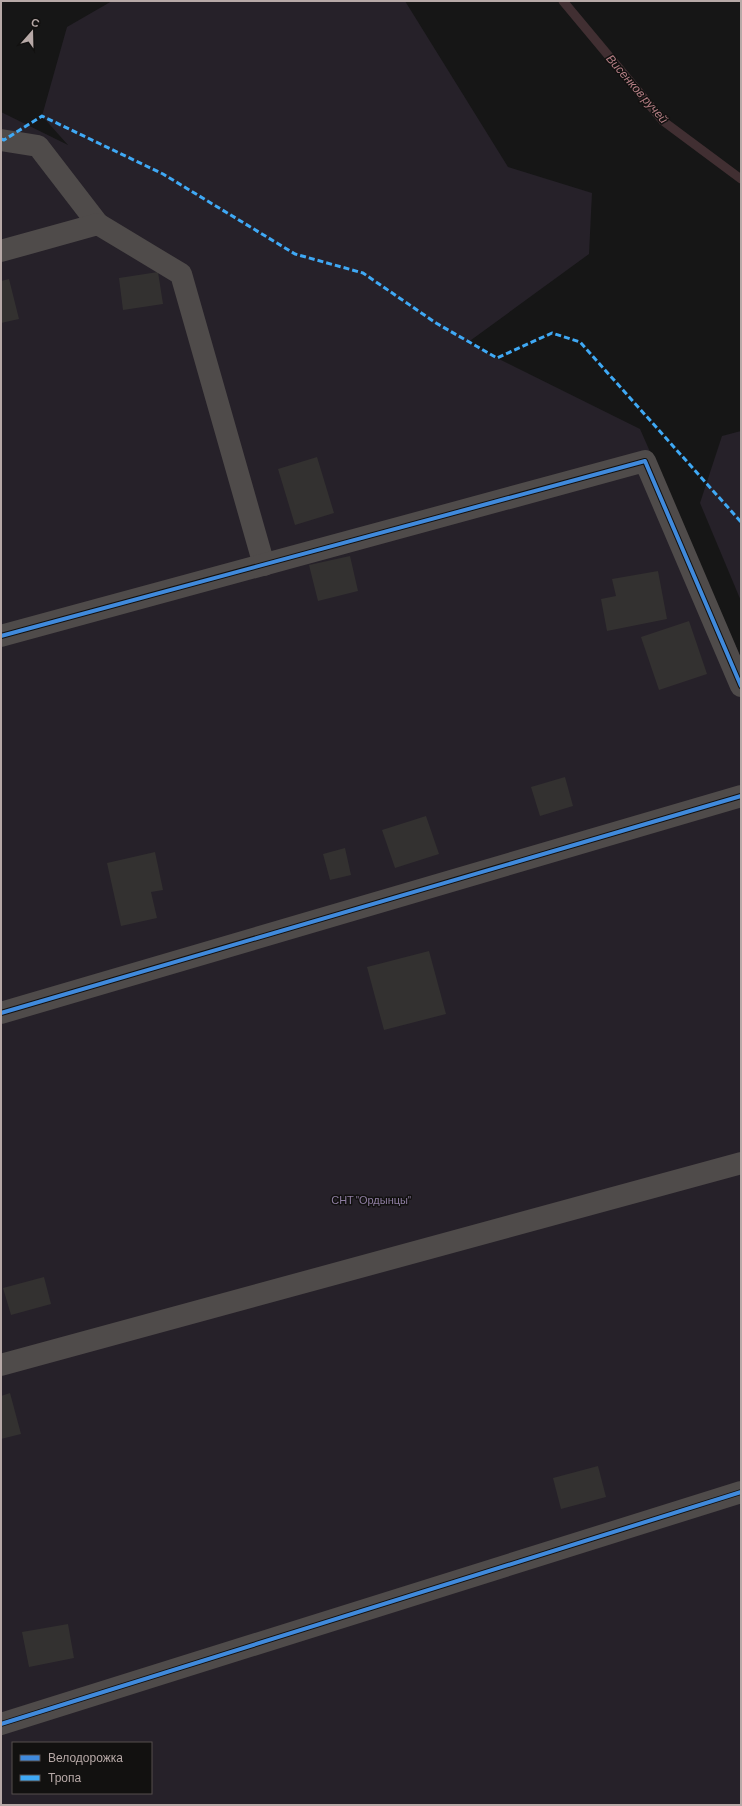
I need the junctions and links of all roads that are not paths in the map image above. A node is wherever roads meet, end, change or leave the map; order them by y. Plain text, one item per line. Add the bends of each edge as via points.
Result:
1 (1, 140) edge
2 (98, 224) junction
3 (1, 251) edge
4 (264, 565) junction
5 (1, 636) edge
6 (741, 686) edge
7 (741, 796) edge
8 (1, 1014) edge
9 (741, 1163) edge
10 (1, 1365) edge
11 (741, 1492) edge
12 (1, 1724) edge

1 - 2 street via 38,146
2 - 3 street
2 - 4 street via 181,274
4 - 5 street
4 - 6 street via 645,461
7 - 8 street
9 - 10 street
11 - 12 street

